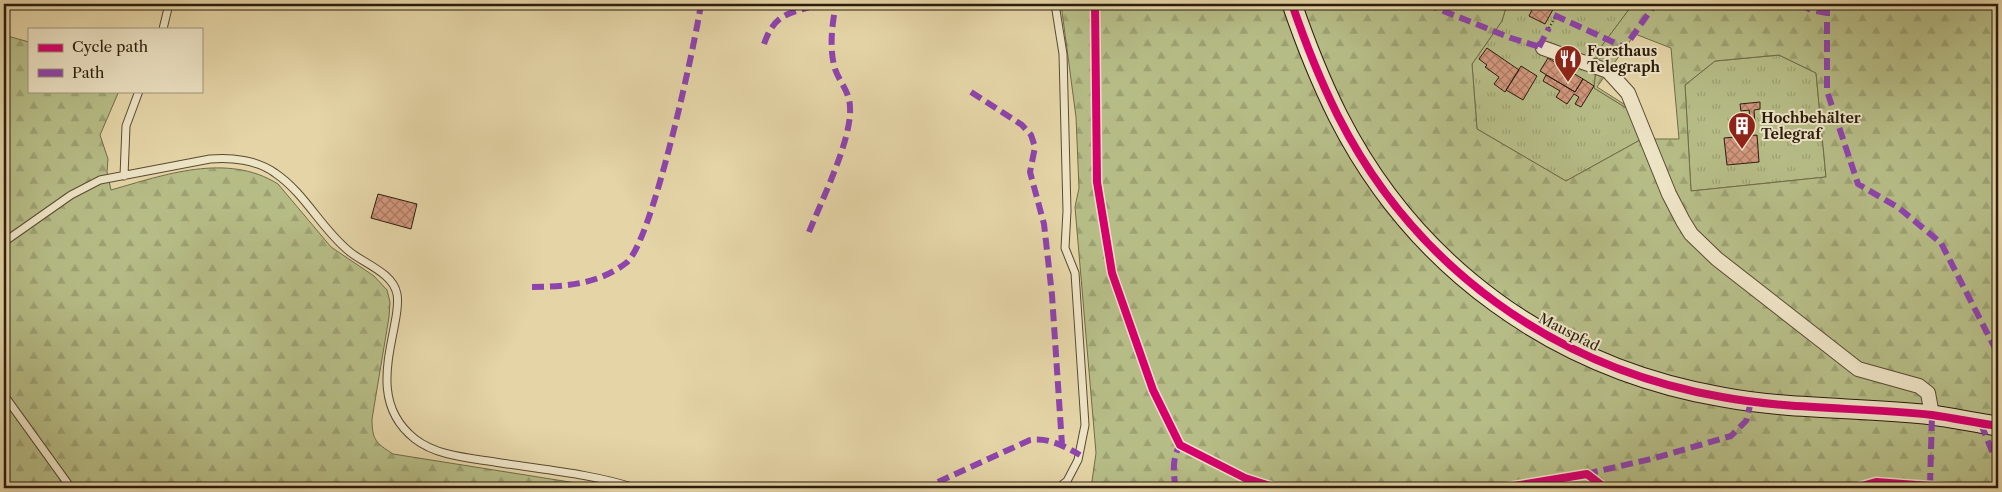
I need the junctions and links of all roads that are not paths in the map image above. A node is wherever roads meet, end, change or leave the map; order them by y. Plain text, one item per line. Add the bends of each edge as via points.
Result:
1 (169, 4) edge
2 (1055, 4) edge
3 (1292, 4) edge
4 (163, 28) edge
5 (1543, 48) dead end
6 (139, 92) edge
7 (124, 176) junction
8 (4, 242) edge
9 (4, 395) edge
10 (1932, 415) junction
11 (1998, 426) edge
12 (71, 488) edge
13 (635, 488) edge
14 (1058, 488) edge

1 - 4 lane
2 - 14 lane via 1063,54 1066,248 1075,273 1085,425 1078,460 1067,481
3 - 10 street, Mauspfad via 1338,117 1370,172 1456,272 1536,331 1633,375 1682,390 1751,402
5 - 10 street via 1608,71 1628,93 1683,221 1716,259 1858,369 1919,386 1928,393
6 - 7 lane via 126,126
7 - 8 lane via 100,180 71,195
7 - 13 lane via 224,158 258,164 275,172 301,194 330,233 350,252 392,282 397,294 397,310 386,366 386,384 400,424 416,440 435,450 462,457 586,476
9 - 12 lane
10 - 11 street, Mauspfad

